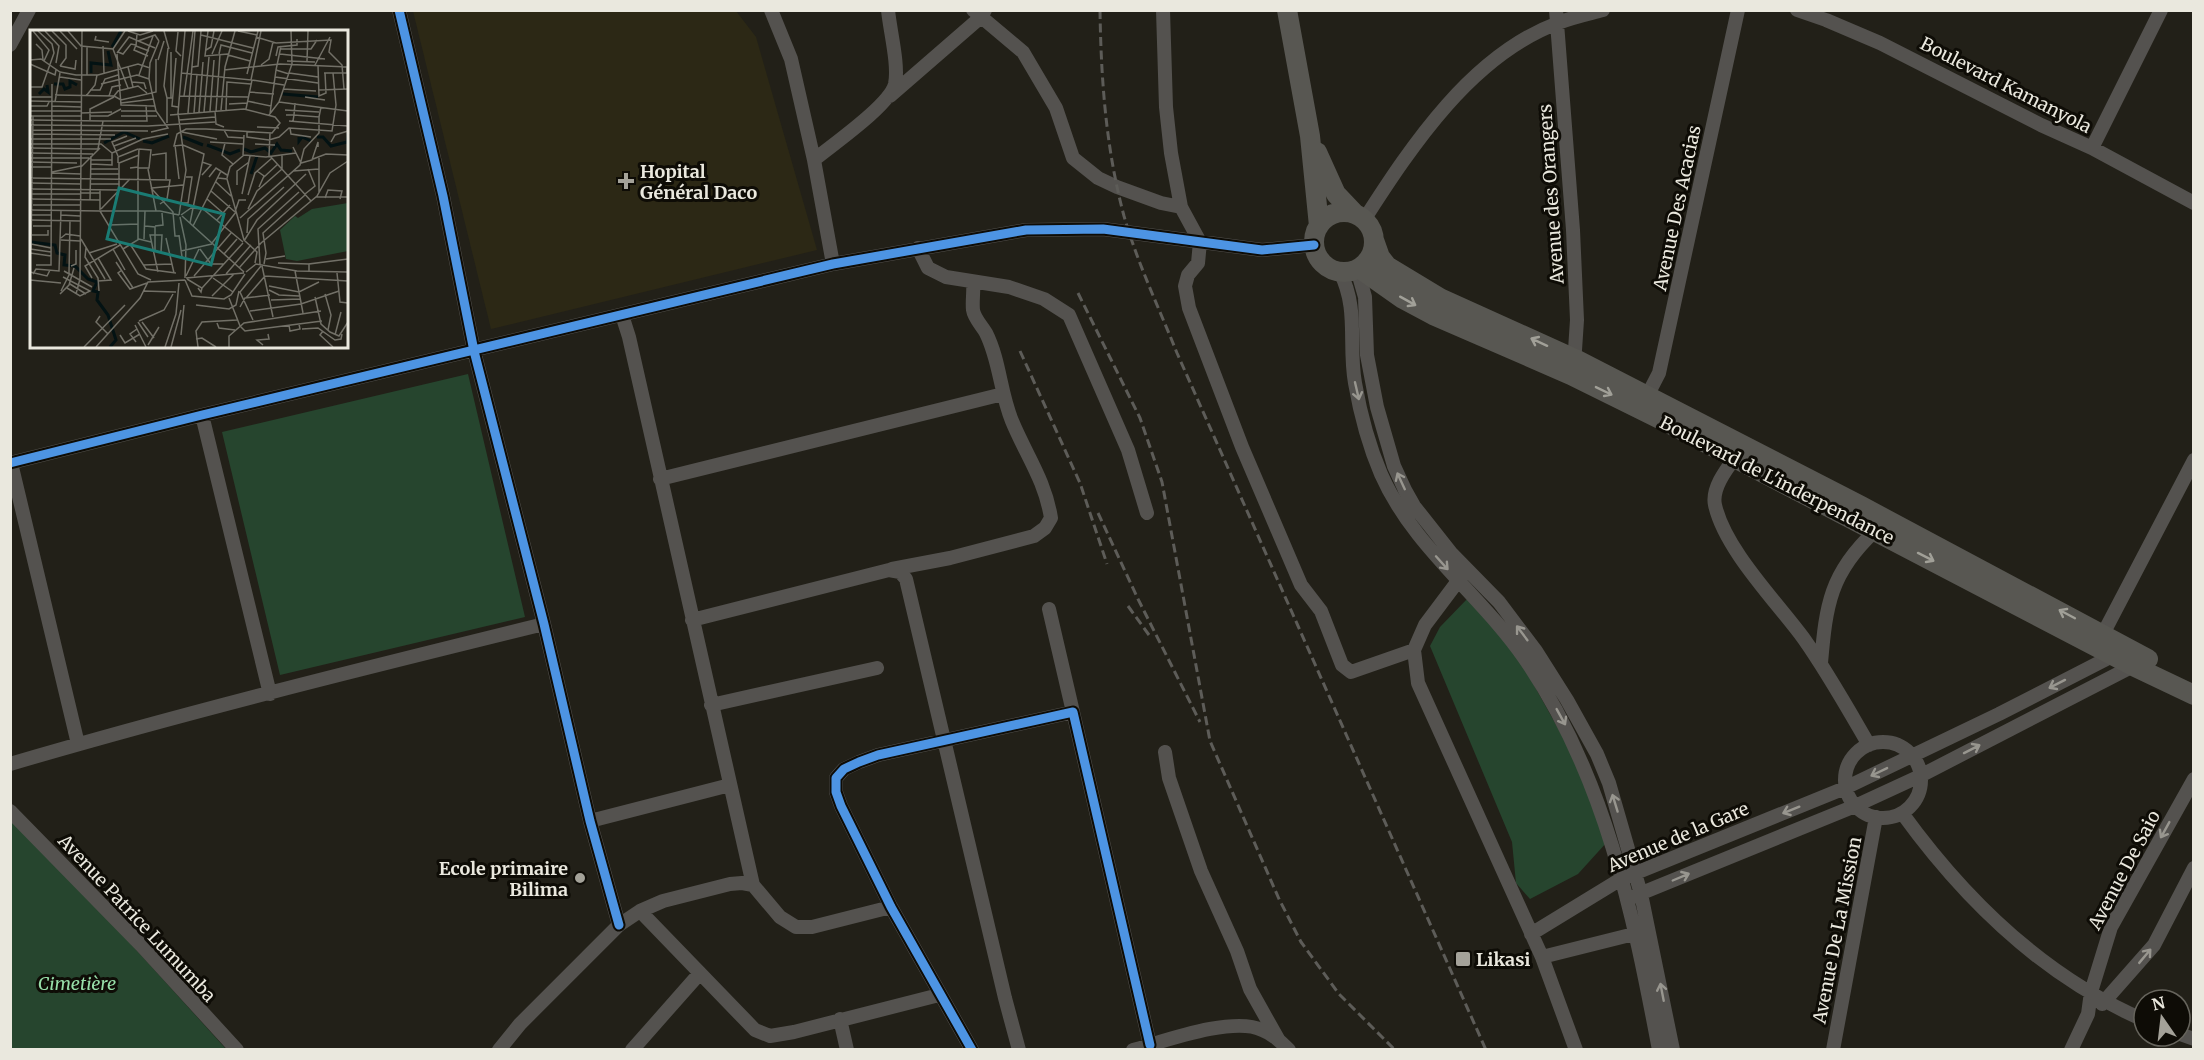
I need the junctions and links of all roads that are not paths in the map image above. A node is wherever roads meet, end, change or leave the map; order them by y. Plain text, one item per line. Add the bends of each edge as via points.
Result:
1 (29, 10) edge
2 (399, 10) edge
3 (771, 10) edge
4 (888, 10) edge
5 (1163, 10) edge
6 (1287, 10) edge
7 (1603, 10) edge
8 (1738, 10) edge
9 (1797, 10) edge
10 (2161, 10) edge
11 (980, 13) edge
12 (1556, 17) edge
13 (15, 29) edge
14 (10, 45) edge
15 (884, 101) junction
16 (1310, 136) junction
17 (2092, 148) junction
18 (814, 160) junction
19 (2193, 203) edge
20 (1181, 207) junction
21 (1359, 217) junction
22 (1319, 226) junction
23 (1374, 240) junction
24 (1200, 242) junction
25 (1314, 245) junction
26 (918, 248) junction
27 (833, 264) junction
28 (1352, 270) junction
29 (973, 282) junction
30 (622, 315) junction
31 (474, 351) junction
32 (1353, 354) junction
33 (1367, 355) junction
34 (1573, 367) junction
35 (1003, 394) junction
36 (1644, 403) junction
37 (202, 415) junction
38 (1739, 451) junction
39 (2193, 460) edge
40 (11, 463) edge
41 (660, 479) junction
42 (1147, 513) dead end
43 (1875, 531) junction
44 (889, 570) junction
45 (1463, 574) junction
46 (1049, 609) dead end
47 (693, 620) junction
48 (544, 624) junction
49 (2103, 633) junction
50 (1414, 651) junction
51 (2131, 657) junction
52 (1821, 663) junction
53 (878, 668) dead end
54 (2193, 680) edge
55 (1552, 689) junction
56 (270, 694) junction
57 (2193, 695) edge
58 (711, 705) junction
59 (1073, 712) junction
60 (945, 741) junction
61 (78, 744) junction
62 (1869, 745) junction
63 (1165, 752) dead end
64 (1912, 756) junction
65 (10, 764) edge
66 (1920, 776) junction
67 (2193, 778) edge
68 (730, 785) junction
69 (1845, 788) junction
70 (1855, 806) junction
71 (10, 811) edge
72 (1902, 813) junction
73 (1876, 818) junction
74 (590, 821) junction
75 (2193, 868) edge
76 (1635, 873) junction
77 (1621, 879) junction
78 (753, 885) junction
79 (1634, 896) junction
80 (891, 907) junction
81 (640, 910) junction
82 (619, 925) junction
83 (1648, 931) junction
84 (1531, 934) junction
85 (1634, 935) junction
86 (1542, 957) junction
87 (700, 973) junction
88 (2091, 992) junction
89 (939, 995) junction
90 (2107, 1001) junction
91 (2088, 1014) junction
92 (2132, 1014) edge
93 (840, 1019) junction
94 (1278, 1039) junction
95 (1150, 1045) junction
96 (501, 1049) edge
97 (237, 1050) edge
98 (632, 1050) edge
99 (847, 1050) edge
100 (972, 1050) edge
101 (1019, 1050) edge
102 (1133, 1050) edge
103 (1289, 1050) edge
104 (1576, 1050) edge
105 (1659, 1050) edge
106 (1673, 1050) edge
107 (1833, 1050) edge
108 (2072, 1050) edge

1 - 13 street
2 - 31 street via 443,196
3 - 18 street via 791,59
4 - 15 street via 895,86
5 - 20 street via 1166,106
6 - 16 highway
7 - 12 street
8 - 36 street, Avenue Des Acacias via 1659,373
9 - 17 street, Boulevard Kamanyola via 1880,43
10 - 17 street
11 - 15 street
11 - 20 street via 1023,52 1056,108 1073,158 1117,187
12 - 21 street via 1498,56 1467,84
12 - 34 street, Avenue des Orangers via 1573,230
13 - 14 street
15 - 18 street
16 - 21 highway via 1336,194
16 - 22 highway
17 - 19 street, Boulevard Kamanyola
18 - 27 street
20 - 24 street
21 - 22 highway via 1335,214
21 - 23 highway via 1371,229
22 - 25 highway
23 - 28 highway via 1369,259
34 -> 23 highway, Boulevard de L'inderpendance via 1396,274 1380,257
24 - 25 street via 1262,250
24 - 26 street via 1103,229 1026,230
24 - 50 street via 1198,263 1185,286 1189,308 1301,585 1321,611 1342,665 1351,672
25 - 28 highway via 1322,263 1333,270
26 - 27 street
26 - 29 street via 928,268 946,277
27 - 30 street
28 - 32 street via 1346,285
28 - 33 street via 1365,297
28 -> 34 highway, Boulevard de L'inderpendance via 1433,315
29 - 35 street via 973,310 990,342
29 - 42 street via 1009,287 1044,299 1069,315 1128,450
30 - 31 street
30 - 41 street
31 - 37 street
31 - 48 street
32 - 33 street
32 -> 45 street via 1355,382 1381,473 1402,514 1442,563
45 -> 33 street via 1401,482 1377,406
34 - 36 highway, Boulevard de L'inderpendance
35 - 41 street
35 - 44 street via 1012,422 1038,471 1048,500 1048,523 1034,536
36 - 38 highway, Boulevard de L'inderpendance
37 - 40 street
37 - 56 street
38 - 43 highway, Boulevard de L'inderpendance
49 -> 38 highway, Boulevard de L'inderpendance
38 - 52 street via 1718,485 1715,504 1745,564
39 - 49 street
40 - 61 street
41 - 47 street
43 -> 51 highway, Boulevard de L'inderpendance
43 - 52 street via 1855,550 1838,576 1828,603
44 - 47 street
44 - 60 street via 900,572 906,579
45 - 50 street via 1425,625
45 - 55 street via 1524,658
46 - 59 street
47 - 58 street
48 - 56 street
48 - 74 street
49 - 51 highway, Boulevard de L'inderpendance
50 - 84 street via 1418,683
51 - 54 highway, Boulevard de L'inderpendance
51 - 57 highway, Boulevard de L'inderpendance
51 -> 64 street
66 -> 51 street
52 - 62 street
53 - 58 street
76 -> 55 street via 1601,764
55 -> 77 street via 1597,796
56 - 61 street
58 - 68 street
59 - 60 street
59 - 95 street
60 - 80 street via 878,755 844,769 836,778 841,806
60 - 101 street
61 - 65 street
62 - 64 street via 1892,744
62 - 69 street via 1851,759 1845,773
63 - 94 street via 1169,778 1201,871 1250,989
64 - 66 street
64 -> 69 street, Avenue de la Gare
66 - 70 street
66 - 72 street via 1917,796
67 -> 88 street, Avenue De Saio via 2111,927
68 - 74 street
68 - 78 street
69 - 70 street
69 -> 76 street, Avenue de la Gare
70 - 73 street
79 -> 70 street
71 - 97 street, Avenue Patrice Lumumba
72 - 73 street
72 - 88 street via 1926,846 2013,938
73 - 107 street, Avenue De La Mission
74 - 82 street
90 -> 75 street via 2154,945
76 - 77 street, Avenue de la Gare
76 - 79 street
77 - 79 street
77 - 84 street, Avenue de la Gare
78 - 80 street via 780,917 796,927 812,927
78 - 81 street via 730,884
79 - 83 street
79 - 85 street
80 - 89 street
81 - 82 street
81 - 87 street
82 - 96 street via 520,1024
83 - 85 street
106 -> 83 street
84 - 86 street
85 - 86 street
85 - 105 street
86 - 104 street
87 - 93 street via 755,1030 770,1036
87 - 98 street
88 - 90 street
88 - 91 street, Avenue De Saio
89 - 93 street
89 - 100 street
90 - 91 street
90 - 92 street
91 - 108 street, Avenue De Saio
93 - 99 street
94 - 95 street via 1247,1025 1226,1026
94 - 103 street
95 - 102 street

